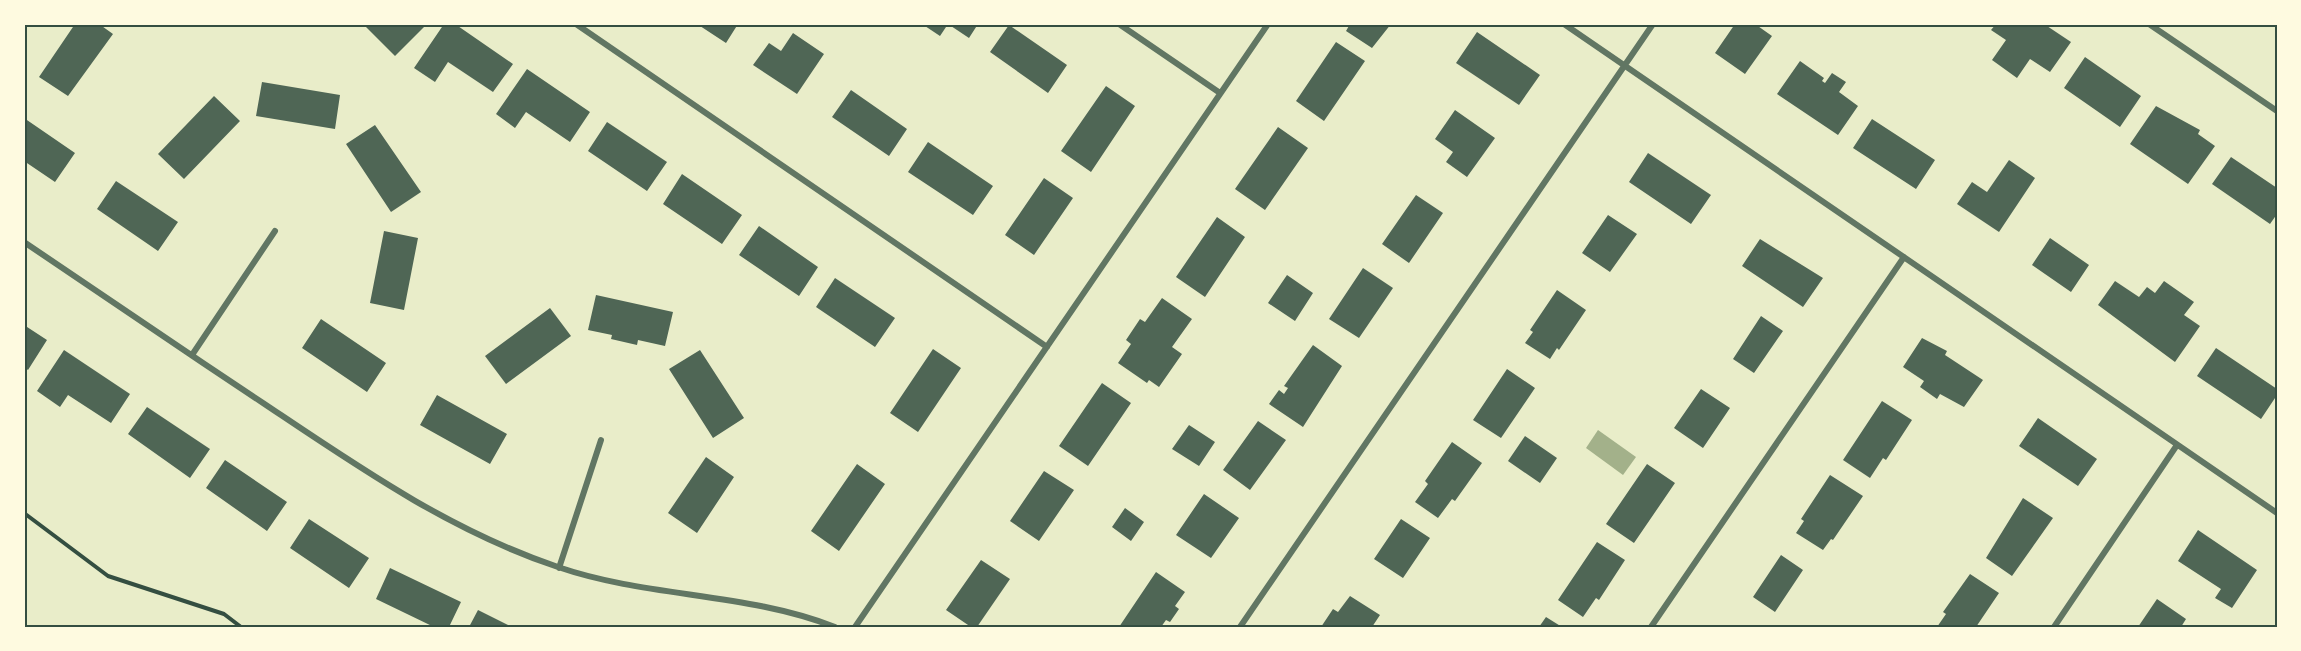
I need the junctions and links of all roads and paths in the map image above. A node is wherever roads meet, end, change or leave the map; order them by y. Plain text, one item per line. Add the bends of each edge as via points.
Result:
1 (576, 24) edge
2 (1119, 24) edge
3 (1268, 24) edge
4 (1564, 24) edge
5 (1653, 24) edge
6 (2149, 24) edge
7 (1625, 65) junction
8 (1220, 93) junction
9 (2277, 111) edge
10 (275, 231) dead end
11 (24, 242) edge
12 (1904, 257) junction
13 (1047, 347) junction
14 (192, 355) junction
15 (601, 440) dead end
16 (2177, 445) junction
17 (24, 513) edge
18 (2277, 513) edge
19 (559, 568) junction
20 (241, 627) edge
21 (835, 627) edge
22 (855, 627) edge
23 (1240, 627) edge
24 (1651, 627) edge
25 (2054, 627) edge

1 - 13 street
2 - 8 street
3 - 8 street
4 - 7 street
5 - 7 street
6 - 9 street
7 - 12 street
7 - 23 street
8 - 13 street
10 - 14 street
11 - 14 street
12 - 16 street
12 - 24 street
13 - 22 street
14 - 19 street via 372,477 450,521
15 - 19 street
16 - 18 street
16 - 25 street
17 - 20 path via 108,576 224,614
19 - 21 street via 802,614

